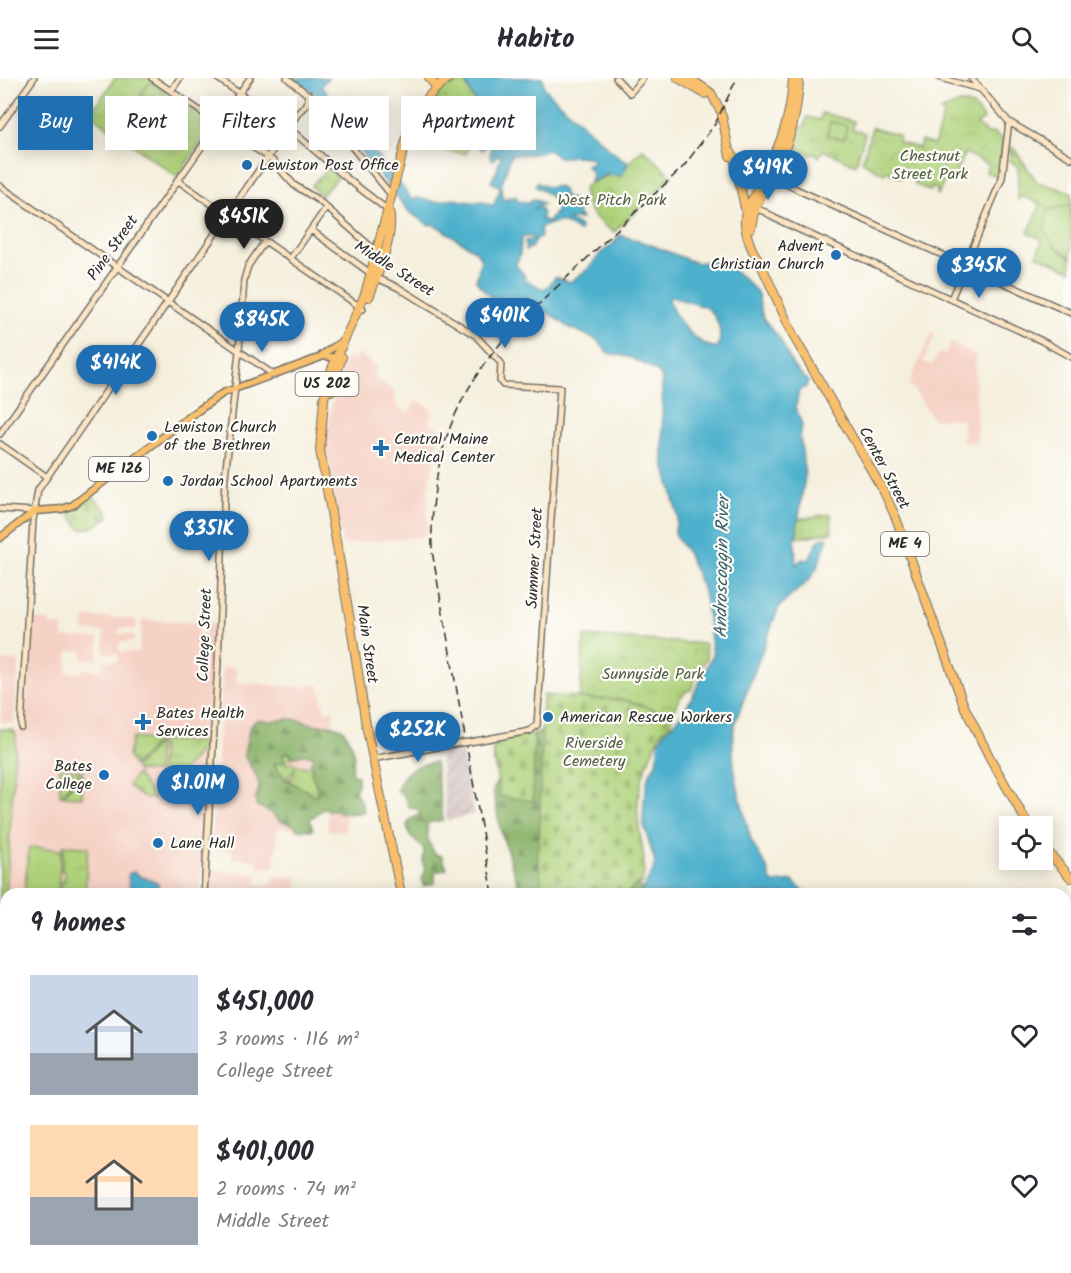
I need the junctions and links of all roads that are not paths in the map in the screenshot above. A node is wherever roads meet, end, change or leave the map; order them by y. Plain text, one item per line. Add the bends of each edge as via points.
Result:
1 (34, 78) edge
2 (153, 78) edge
3 (180, 78) edge
4 (216, 78) edge
5 (250, 78) edge
6 (287, 78) edge
7 (429, 78) edge
8 (449, 78) edge
9 (616, 78) edge
10 (644, 78) edge
11 (678, 78) edge
12 (689, 78) edge
13 (793, 78) edge
14 (799, 78) edge
15 (940, 78) edge
16 (971, 78) edge
17 (437, 88) junction
18 (981, 90) junction
19 (171, 91) junction
20 (240, 94) junction
21 (309, 94) junction
22 (243, 96) edge
23 (719, 109) junction
24 (200, 111) edge
25 (297, 117) edge
26 (1009, 122) junction
27 (0, 126) edge
28 (297, 136) edge
29 (200, 148) edge
30 (257, 150) edge
31 (273, 150) edge
32 (268, 158) junction
33 (1071, 158) edge
34 (772, 176) junction
35 (177, 180) junction
36 (0, 186) edge
37 (392, 194) junction
38 (747, 207) junction
39 (326, 208) junction
40 (389, 211) junction
41 (227, 215) junction
42 (748, 226) junction
43 (311, 230) junction
44 (265, 241) junction
45 (376, 252) junction
46 (291, 258) junction
47 (383, 258) junction
48 (964, 264) junction
49 (116, 267) junction
50 (374, 275) junction
51 (951, 299) junction
52 (167, 303) junction
53 (362, 308) junction
54 (1071, 313) edge
55 (344, 340) junction
56 (239, 351) junction
57 (1071, 357) edge
58 (318, 358) junction
59 (338, 361) junction
60 (274, 375) junction
61 (560, 388) joint
62 (234, 389) junction
63 (0, 434) edge
64 (0, 444) edge
65 (46, 477) junction
66 (0, 509) edge
67 (35, 511) junction
68 (0, 538) edge
69 (21, 727) dead end
70 (372, 759) junction
71 (1023, 816) edge
72 (1053, 858) edge
73 (1071, 878) edge
74 (204, 888) edge
75 (400, 888) edge

1 - 27 street
2 - 19 street
3 - 19 street
4 - 20 street
5 - 20 street, Pine Street
6 - 21 street
7 - 17 highway
8 - 17 highway, Main Street / US 202
9 - 10 street via 630,93
11 - 23 highway
12 - 23 highway via 707,90
13 - 38 highway, ME 4 via 782,140
14 - 34 highway, ME 4 via 792,131
15 - 18 street
16 - 18 street
17 - 37 highway, Main Street / US 202 via 410,126
18 - 26 street
19 - 24 street
20 - 22 street
21 - 25 street
21 - 37 street
23 - 38 highway
26 - 33 street
26 - 48 street via 1002,178
28 - 40 street
29 - 35 street, Pine Street
30 - 32 street
31 - 32 street
32 - 39 street via 295,186
32 - 41 street
34 - 38 highway, ME 4
34 - 48 street
35 - 41 street
35 - 49 street, Pine Street
36 - 49 street
37 - 40 highway, Main Street / US 202
38 - 42 highway
38 - 42 highway, Center Street / ME 4
38 - 51 street
39 - 43 street
39 - 45 street
40 - 45 highway, Main Street / US 202
40 - 47 highway, Main Street / US 202
41 - 44 street
41 - 52 street
42 - 71 highway, Center Street / ME 4 via 755,256 794,337 884,492 964,706
43 - 46 street
43 - 50 street, Middle Street
44 - 46 street
44 - 56 street, College Street via 245,271
45 - 47 street
45 - 50 highway, Main Street / US 202
46 - 53 street
47 - 50 highway, Main Street / US 202
48 - 51 street
48 - 54 street
49 - 52 street
49 - 63 street, Pine Street
50 - 53 highway, Main Street / US 202
50 - 61 street, Middle Street via 477,337 501,363 501,383
51 - 57 street
52 - 56 street
52 - 65 street
53 - 55 highway, Main Street / US 202
53 - 59 highway, Main Street / US 202
55 - 58 main road
55 - 59 highway, Main Street / US 202
56 - 60 street
56 - 62 street, College Street
58 - 59 main road via 327,355
58 - 60 main road, ME 126
59 - 70 highway, Main Street / US 202 via 325,393 320,448
60 - 62 main road, ME 126
61 - 70 street, Summer Street, bridge via 535,728
62 - 67 main road, ME 126 via 189,417 73,505
62 - 74 street, College Street via 225,477
64 - 65 street
65 - 67 street via 38,490
66 - 67 street
67 - 68 main road
67 - 69 street
70 - 75 highway, Main Street / US 202
72 - 73 highway

